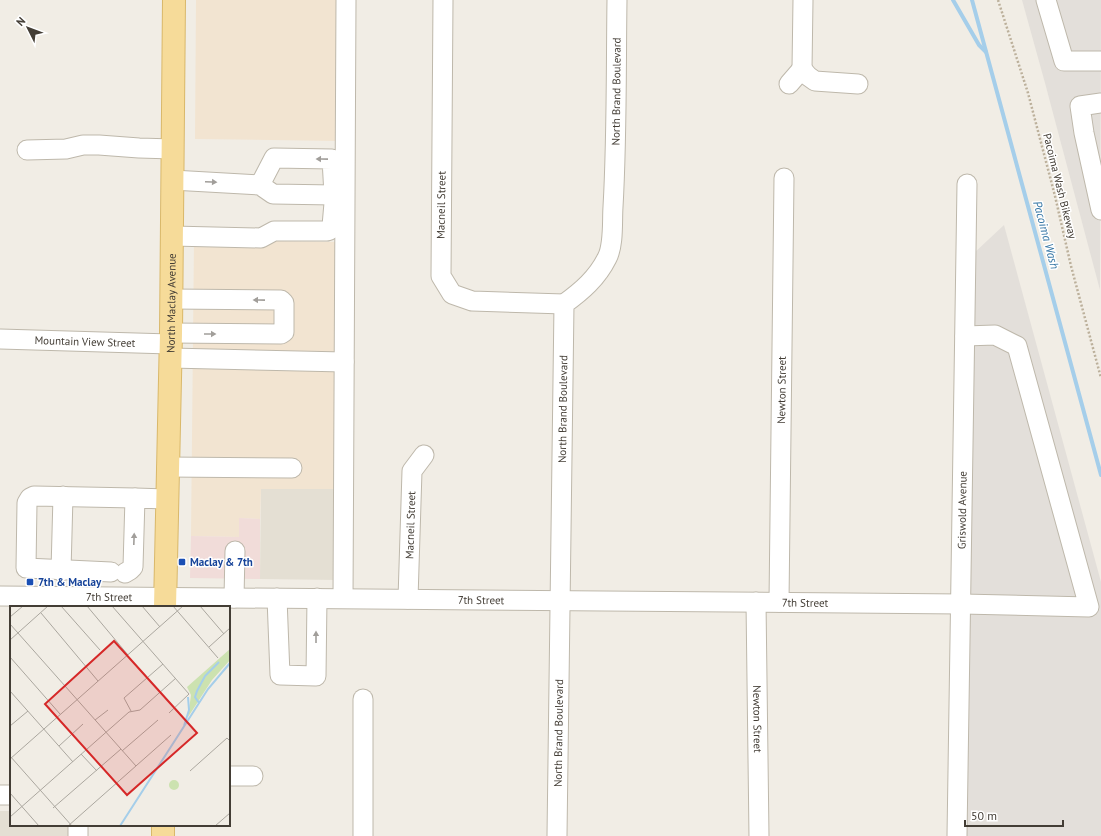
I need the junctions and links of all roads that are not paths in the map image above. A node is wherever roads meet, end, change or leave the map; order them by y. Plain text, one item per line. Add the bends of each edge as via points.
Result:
1 (174, 0) edge
2 (346, 0) edge
3 (443, 0) edge
4 (617, 0) edge
5 (803, 0) edge
6 (1046, 0) edge
7 (1101, 61) edge
8 (802, 69) junction
9 (789, 84) dead end
10 (858, 84) dead end
11 (1101, 103) edge
12 (173, 149) junction
13 (27, 150) dead end
14 (784, 178) dead end
15 (172, 180) junction
16 (967, 184) dead end
17 (260, 185) junction
18 (334, 195) junction
19 (1101, 210) edge
20 (172, 236) junction
21 (171, 299) junction
22 (564, 304) junction
23 (965, 336) junction
24 (0, 339) edge
25 (170, 345) junction
26 (344, 362) junction
27 (424, 455) dead end
28 (167, 467) junction
29 (292, 468) dead end
30 (63, 496) junction
31 (135, 498) junction
32 (167, 500) junction
33 (235, 551) dead end
34 (65, 571) junction
35 (0, 596) edge
36 (234, 598) junction
37 (277, 598) junction
38 (317, 598) junction
39 (343, 598) junction
40 (408, 599) junction
41 (73, 600) edge
42 (560, 600) junction
43 (165, 602) edge
44 (756, 602) junction
45 (779, 602) junction
46 (962, 604) junction
47 (363, 699) dead end
48 (230, 776) edge
49 (253, 776) dead end
50 (363, 836) edge
51 (557, 836) edge
52 (759, 836) edge
53 (957, 836) edge

1 - 12 main road, North Maclay Avenue
2 - 26 street
3 - 22 street, Macneil Street via 441,276 452,294 472,301
4 - 22 street, North Brand Boulevard via 615,170 608,257 582,291
5 - 8 street
6 - 7 street via 1064,61
8 - 9 street
8 - 10 street via 815,81
11 - 19 street via 1080,106
12 - 13 street via 83,145 66,149
12 - 15 main road, North Maclay Avenue
14 - 45 street, Newton Street
15 -> 17 street
15 - 20 main road, North Maclay Avenue
16 - 23 street, Griswold Avenue
17 - 18 street via 273,194
18 -> 17 street via 332,159 274,158
18 - 20 street via 332,226 327,231 274,230 261,238
20 - 21 main road, North Maclay Avenue
21 - 25 main road, North Maclay Avenue
25 -> 21 street via 284,332 284,303 281,300
22 - 42 street, North Brand Boulevard
23 - 46 street, Griswold Avenue
23 - 46 street, 7th Street via 995,335 1018,346 1089,607
24 - 25 street, Mountain View Street
25 - 26 street
25 - 28 main road, North Maclay Avenue
26 - 39 street
27 - 40 street, Macneil Street via 412,471
28 - 29 street
28 - 32 main road, North Maclay Avenue
30 - 31 street
30 - 34 street
30 - 34 street via 34,496 27,503 26,568
31 - 32 street
34 -> 31 street via 118,573 133,567
32 - 43 main road, North Maclay Avenue
33 - 36 street
34 - 41 street
35 - 41 street, 7th Street
36 - 37 street, 7th Street
36 - 43 street, 7th Street
37 - 38 street, 7th Street
37 -> 38 street via 280,675 316,676
38 - 39 street, 7th Street
39 - 40 street, 7th Street
40 - 42 street, 7th Street
41 - 43 street, 7th Street
42 - 44 street, 7th Street
42 - 51 street, North Brand Boulevard
44 - 45 street, 7th Street
44 - 52 street, Newton Street
45 - 46 street, 7th Street
46 - 53 street, Griswold Avenue
47 - 50 street
48 - 49 street

